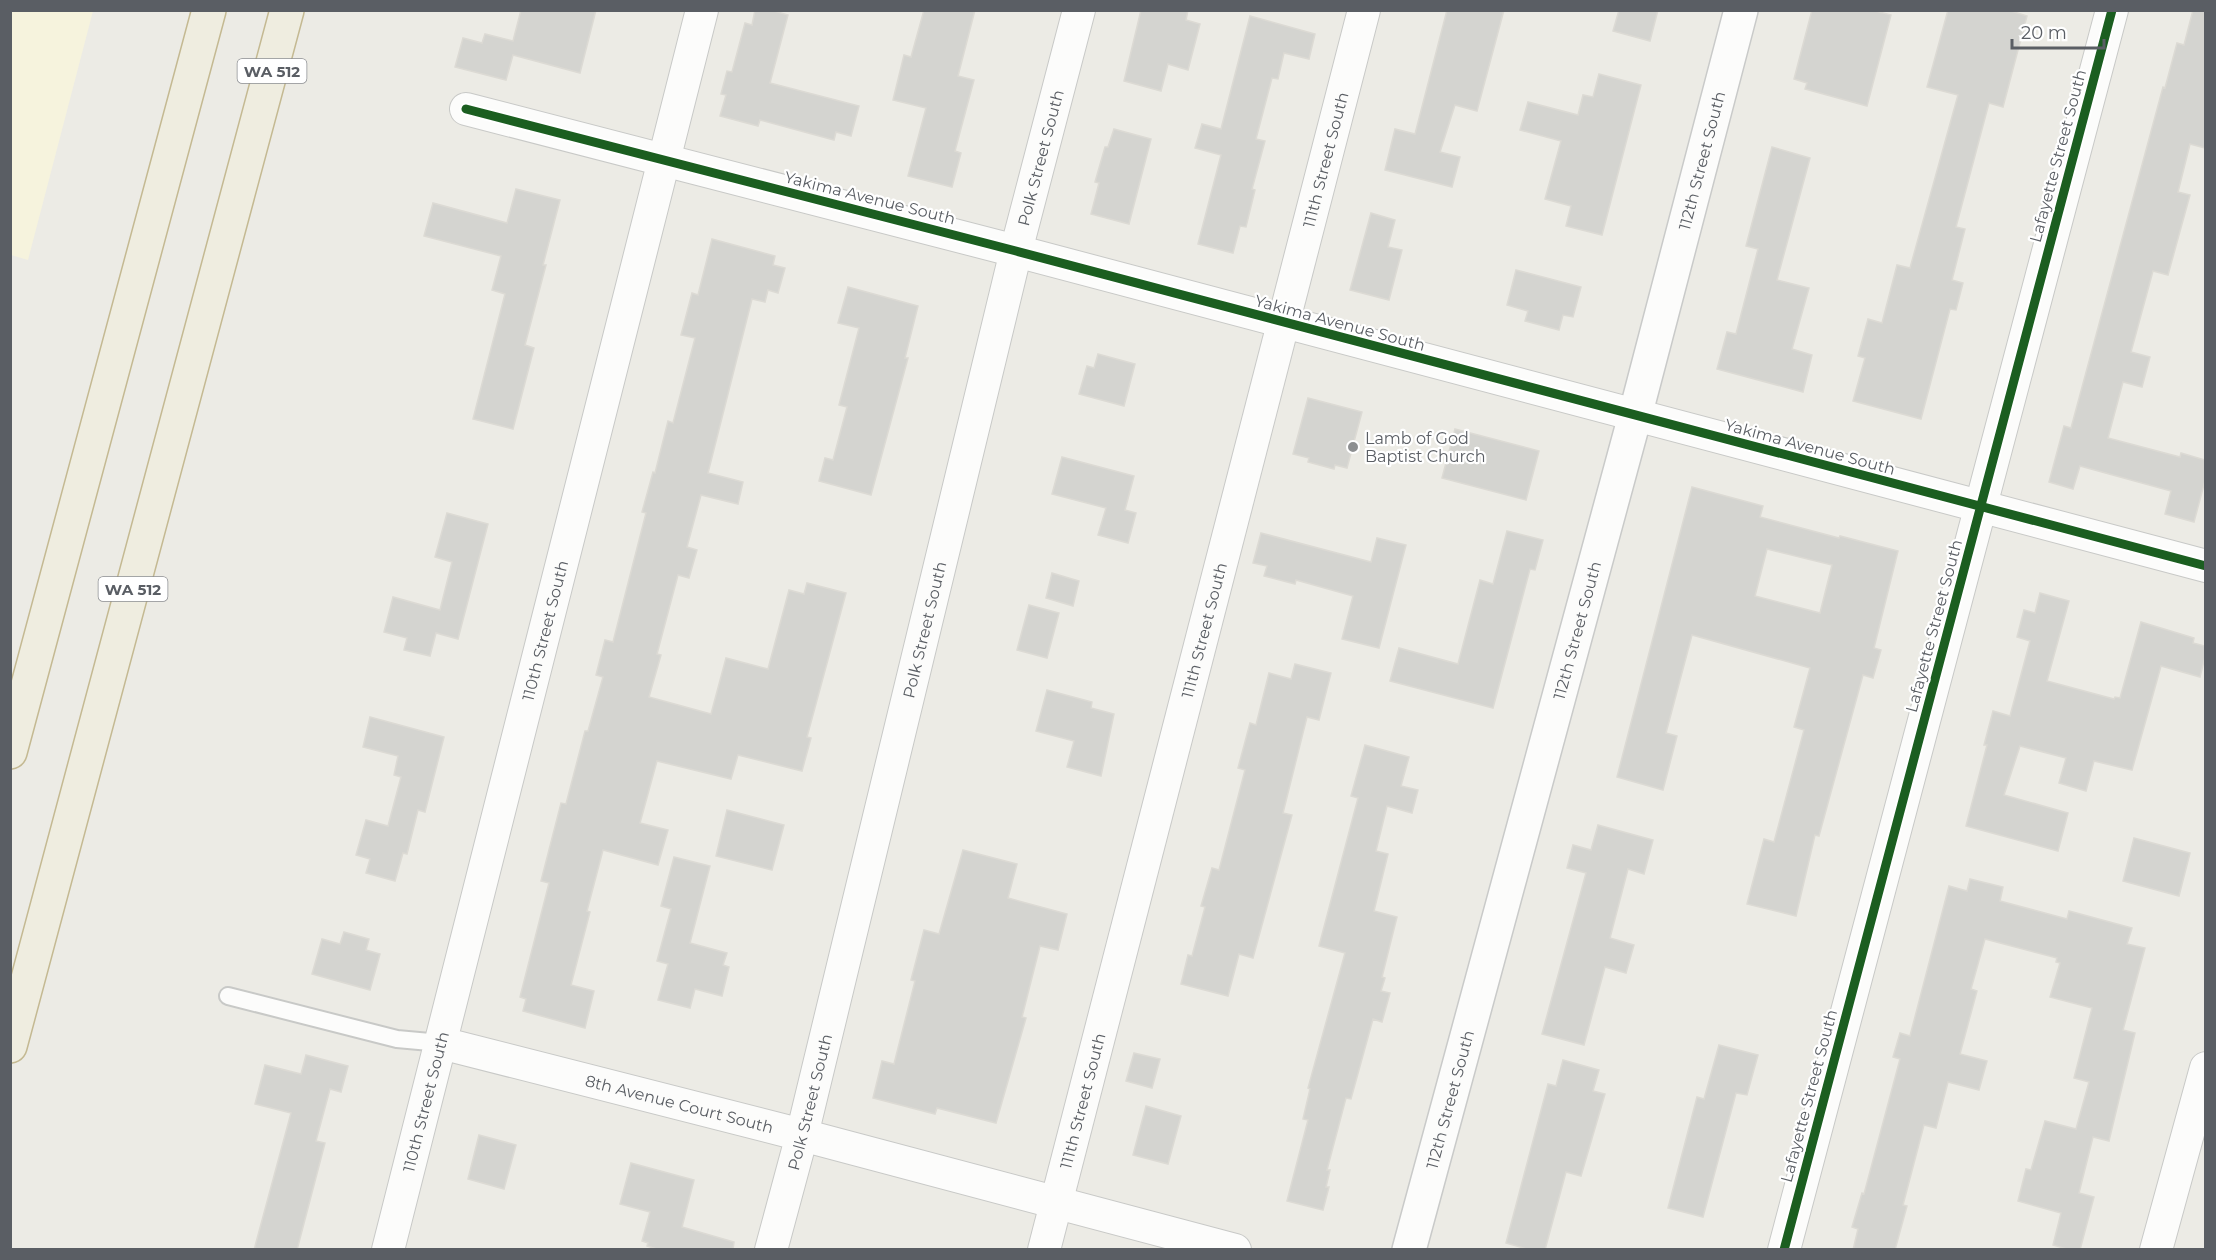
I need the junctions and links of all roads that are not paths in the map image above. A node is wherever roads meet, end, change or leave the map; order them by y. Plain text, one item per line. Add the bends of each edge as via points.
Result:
1 (201, 10) edge
2 (209, 10) edge
3 (290, 10) edge
4 (702, 10) edge
5 (1079, 10) edge
6 (1364, 10) edge
7 (1741, 10) edge
8 (2112, 10) edge
9 (466, 109) dead end
10 (181, 114) junction
11 (663, 161) junction
12 (1016, 251) junction
13 (1282, 323) junction
14 (1635, 416) junction
15 (1981, 507) junction
16 (2205, 566) edge
17 (10, 752) edge
18 (228, 996) dead end
19 (441, 1043) junction
20 (10, 1046) edge
21 (2205, 1068) edge
22 (802, 1135) junction
23 (1057, 1202) junction
24 (388, 1250) edge
25 (771, 1250) edge
26 (1044, 1250) edge
27 (1234, 1250) edge
28 (1409, 1250) edge
29 (1784, 1250) edge
30 (2156, 1250) edge

1 - 10 highway
2 - 10 highway
3 - 20 highway, WA 512
4 - 11 street, 110th Street South
5 - 12 street, Polk Street South
6 - 13 street, 111th Street South
7 - 14 main road, 112th Street South
8 - 15 street, Lafayette Street South
9 - 11 street, Yakima Avenue South
10 - 17 highway
11 - 12 street, Yakima Avenue South
11 - 19 street, 110th Street South
12 - 13 street, Yakima Avenue South
12 - 22 street, Polk Street South
13 - 14 street, Yakima Avenue South
13 - 23 street, 111th Street South
14 - 15 street, Yakima Avenue South
14 - 28 main road, 112th Street South
15 - 16 street, Yakima Avenue South
15 - 29 street, Lafayette Street South
18 - 19 lane, 8th Avenue Court South via 397,1039
19 - 22 street, 8th Avenue Court South
19 - 24 street, 110th Street South
21 - 30 street
22 - 23 street, 8th Avenue Court South
22 - 25 street, Polk Street South
23 - 26 street, 111th Street South
23 - 27 street, 8th Avenue Court South

